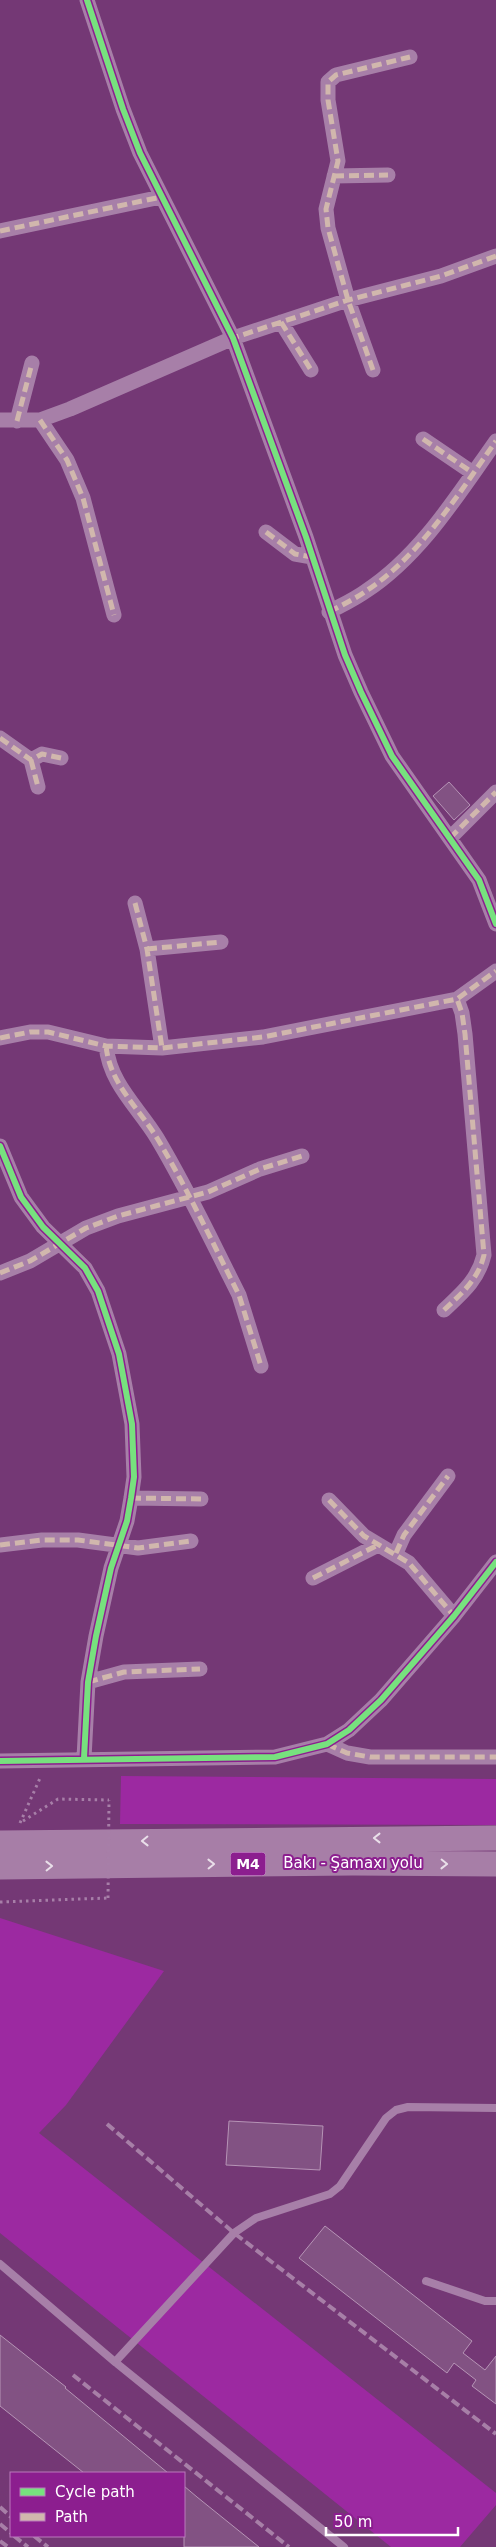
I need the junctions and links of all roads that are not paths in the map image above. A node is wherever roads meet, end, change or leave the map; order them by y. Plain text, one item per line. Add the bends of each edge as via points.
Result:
1 (87, 0) edge
2 (410, 56) dead end
3 (388, 175) dead end
4 (334, 176) junction
5 (161, 197) junction
6 (0, 231) edge
7 (496, 256) edge
8 (348, 300) junction
9 (281, 322) junction
10 (234, 338) junction
11 (32, 362) dead end
12 (311, 370) dead end
13 (373, 370) dead end
14 (0, 420) edge
15 (40, 420) junction
16 (17, 421) junction
17 (423, 439) dead end
18 (496, 441) edge
19 (474, 473) junction
20 (266, 532) dead end
21 (312, 557) junction
22 (329, 612) junction
23 (114, 615) dead end
24 (0, 738) edge
25 (61, 758) dead end
26 (31, 760) junction
27 (38, 787) dead end
28 (496, 792) edge
29 (450, 838) junction
30 (136, 903) dead end
31 (496, 924) edge
32 (221, 942) dead end
33 (147, 950) junction
34 (496, 971) edge
35 (457, 999) junction
36 (0, 1038) edge
37 (106, 1046) junction
38 (162, 1048) junction
39 (0, 1146) edge
40 (302, 1156) dead end
41 (189, 1198) junction
42 (59, 1243) junction
43 (0, 1273) edge
44 (444, 1310) dead end
45 (261, 1366) dead end
46 (448, 1476) dead end
47 (131, 1498) junction
48 (201, 1499) dead end
49 (329, 1500) dead end
50 (191, 1541) dead end
51 (0, 1545) edge
52 (378, 1545) junction
53 (118, 1546) junction
54 (396, 1554) junction
55 (496, 1562) edge
56 (313, 1578) dead end
57 (454, 1616) junction
58 (200, 1669) dead end
59 (88, 1682) junction
60 (327, 1744) junction
61 (496, 1757) edge
62 (84, 1758) junction
63 (0, 1761) edge
64 (5, 1833) edge
65 (496, 1838) edge
66 (496, 1864) edge
67 (0, 1867) edge
68 (496, 2108) edge
69 (0, 2264) edge
70 (426, 2281) dead end
71 (496, 2301) edge
72 (114, 2362) junction
73 (344, 2547) edge

1 - 5 street via 140,154
2 - 4 street via 336,74 328,82 328,100 338,152
3 - 4 street
4 - 8 street via 326,209 328,228
5 - 6 street
5 - 10 street
7 - 8 street via 441,276
8 - 9 street
8 - 13 street
9 - 10 street
9 - 12 street
10 - 15 street
10 - 21 street
11 - 16 street
14 - 16 street
15 - 16 street
15 - 23 street via 67,460 82,498
17 - 19 street
18 - 19 street
19 - 22 street via 431,529 389,574 366,592
20 - 21 street via 295,554
21 - 22 street
22 - 29 street via 361,692 392,756
24 - 26 street
25 - 26 street via 42,754
26 - 27 street
28 - 29 street
29 - 31 street via 479,880
30 - 33 street
32 - 33 street
33 - 38 street
34 - 35 street
35 - 38 street via 263,1037
35 - 44 street via 465,1034 484,1255 481,1269 473,1282
36 - 37 street via 48,1032
37 - 38 street
37 - 41 street via 107,1061 114,1078 156,1137
39 - 42 street via 20,1197
40 - 41 street
41 - 42 street via 118,1216
41 - 45 street via 239,1295
42 - 43 street via 30,1261
42 - 47 street via 92,1278 112,1326 132,1424 134,1477
46 - 54 street via 404,1535
47 - 48 street
47 - 53 street
49 - 52 street via 364,1536
50 - 53 street via 157,1547
51 - 53 street via 78,1540
52 - 54 street
52 - 56 street
53 - 59 street via 110,1568
54 - 57 street via 409,1562
55 - 57 street
57 - 60 street via 381,1700 349,1730
58 - 59 street via 124,1672
59 - 62 street
60 - 61 street via 347,1753 370,1757
60 - 62 street via 276,1757
62 - 63 street
65 -> 64 highway, Bakı - Şamaxı yolu / M4
67 -> 66 highway, Bakı - Şamaxı yolu / M4
68 - 72 lane via 408,2107 396,2110 386,2118 340,2186 330,2194 256,2218 234,2233
69 - 72 lane
70 - 71 lane via 485,2301
72 - 73 lane

